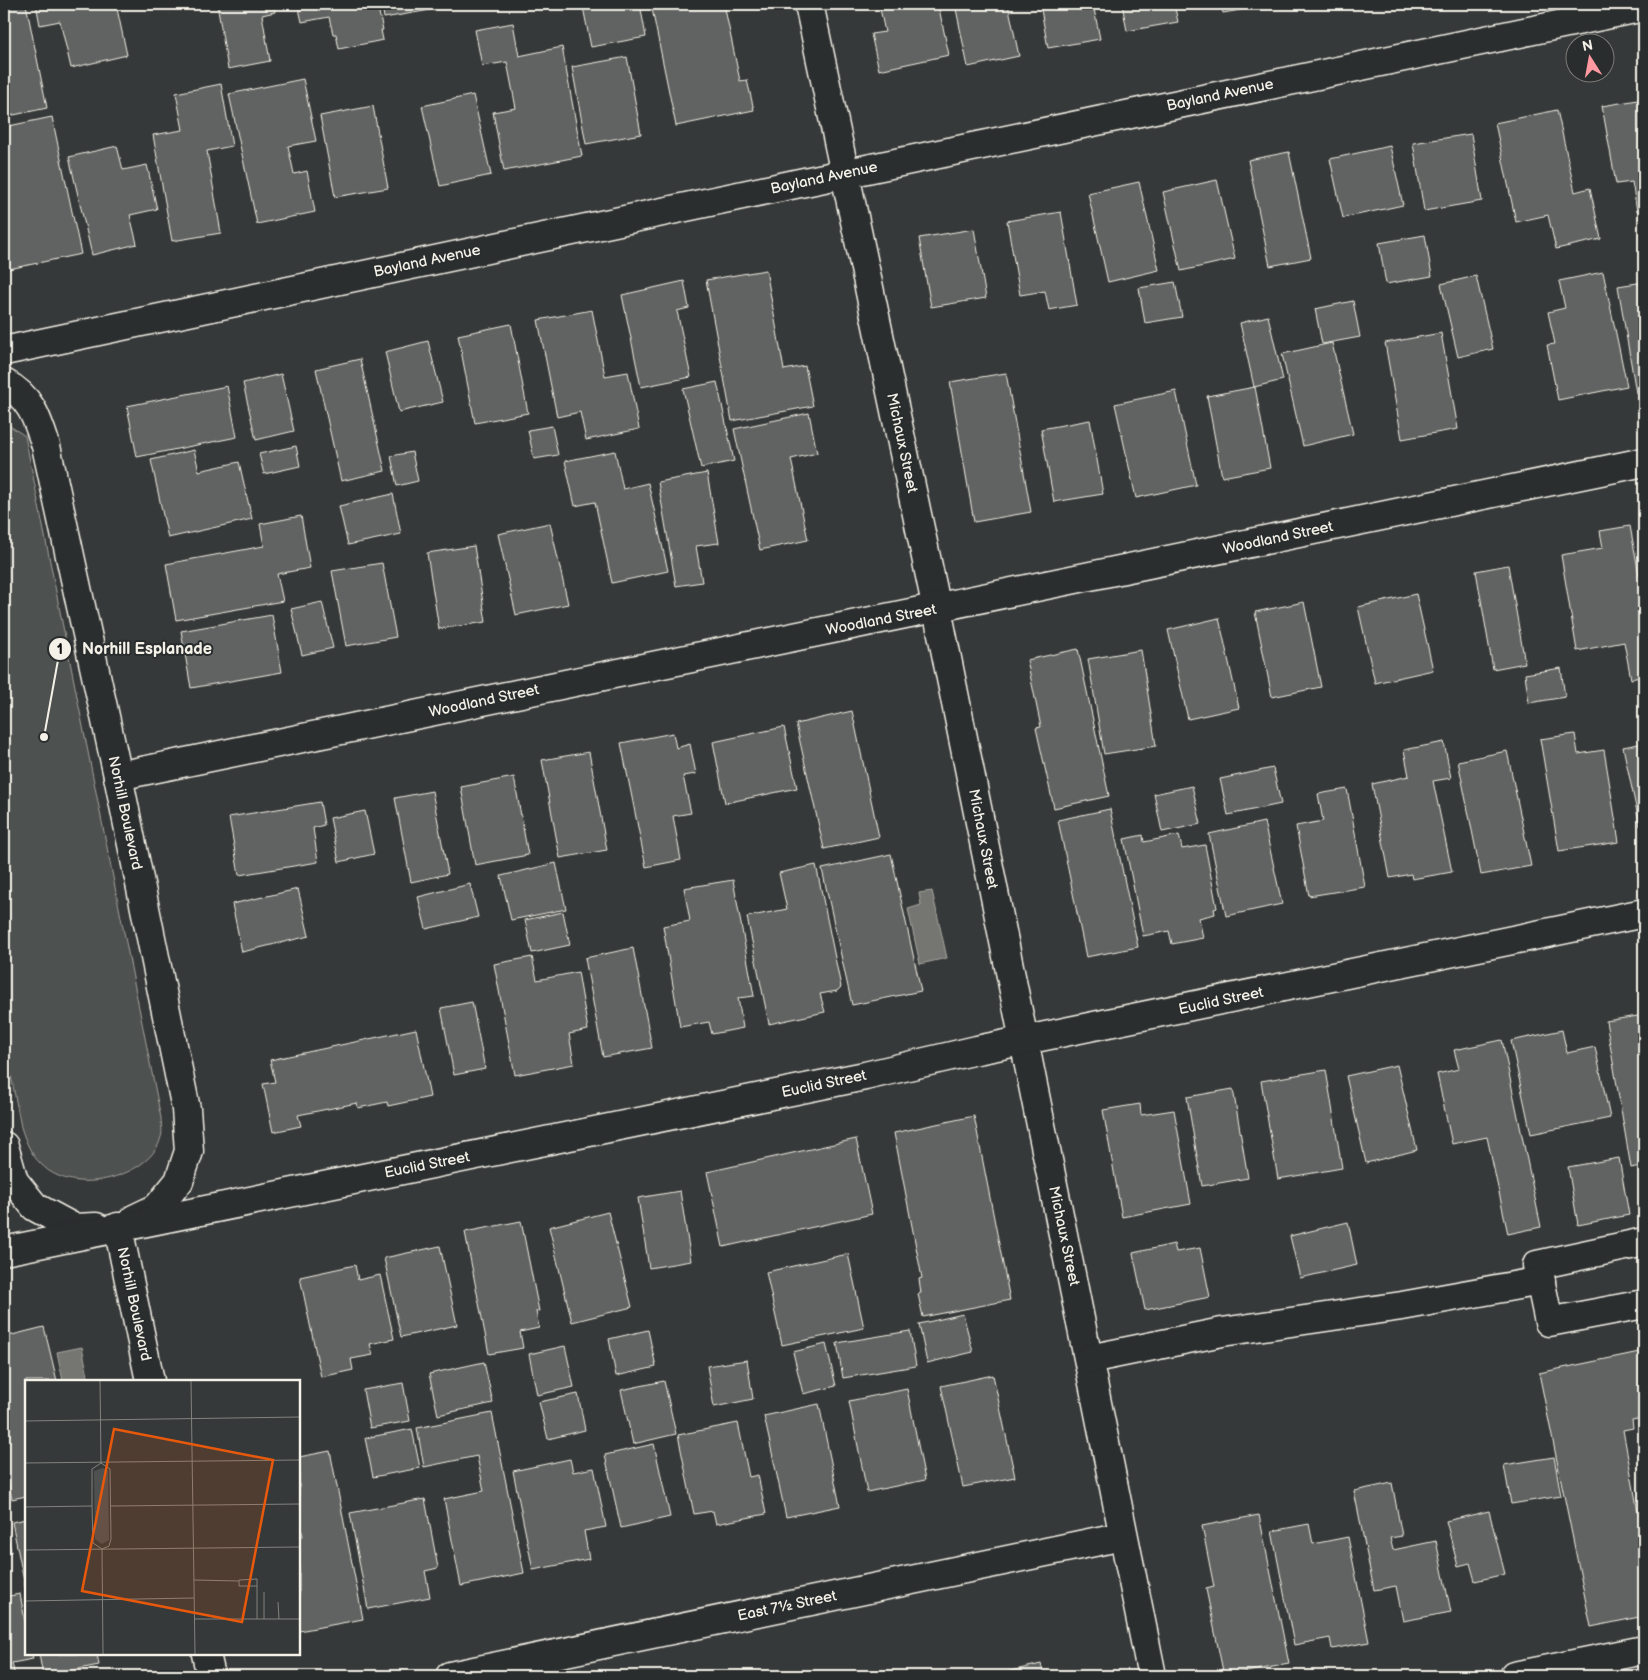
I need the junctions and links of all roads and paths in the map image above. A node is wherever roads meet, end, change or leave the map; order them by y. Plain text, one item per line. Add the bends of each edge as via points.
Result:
1 (809, 4) edge
2 (1644, 7) edge
3 (844, 173) junction
4 (4, 351) edge
5 (4, 383) edge
6 (1644, 462) edge
7 (937, 609) junction
8 (118, 776) junction
9 (1644, 914) edge
10 (1024, 1041) junction
11 (4, 1146) edge
12 (118, 1227) junction
13 (1644, 1242) edge
14 (4, 1251) edge
15 (1540, 1281) junction
16 (1644, 1304) edge
17 (1089, 1359) junction
18 (150, 1380) edge
19 (1123, 1536) junction
20 (1644, 1650) edge
21 (206, 1655) edge
22 (211, 1676) edge
23 (450, 1676) edge
24 (1152, 1676) edge
25 (1514, 1676) edge

1 - 3 street, Michaux Street
2 - 3 street, Bayland Avenue
3 - 4 street, Bayland Avenue
3 - 7 street, Michaux Street
5 - 8 street, Norhill Boulevard via 16,389 36,414 46,446
6 - 7 street, Woodland Street
7 - 8 street, Woodland Street
7 - 10 street, Michaux Street
8 - 12 street, Norhill Boulevard via 186,1109 189,1151 179,1182 157,1208
9 - 10 street, Euclid Street
10 - 12 street, Euclid Street
10 - 17 street, Michaux Street
11 - 12 street, Norhill Boulevard via 14,1181 35,1208 74,1228
12 - 14 street, Euclid Street
12 - 18 street, Norhill Boulevard
13 - 15 street via 1537,1265
15 - 16 street via 1548,1322
15 - 17 street via 1402,1306 1222,1332
17 - 19 street, Michaux Street
19 - 23 street, East 7½ Street
19 - 24 street, Michaux Street
20 - 25 street
21 - 22 street

